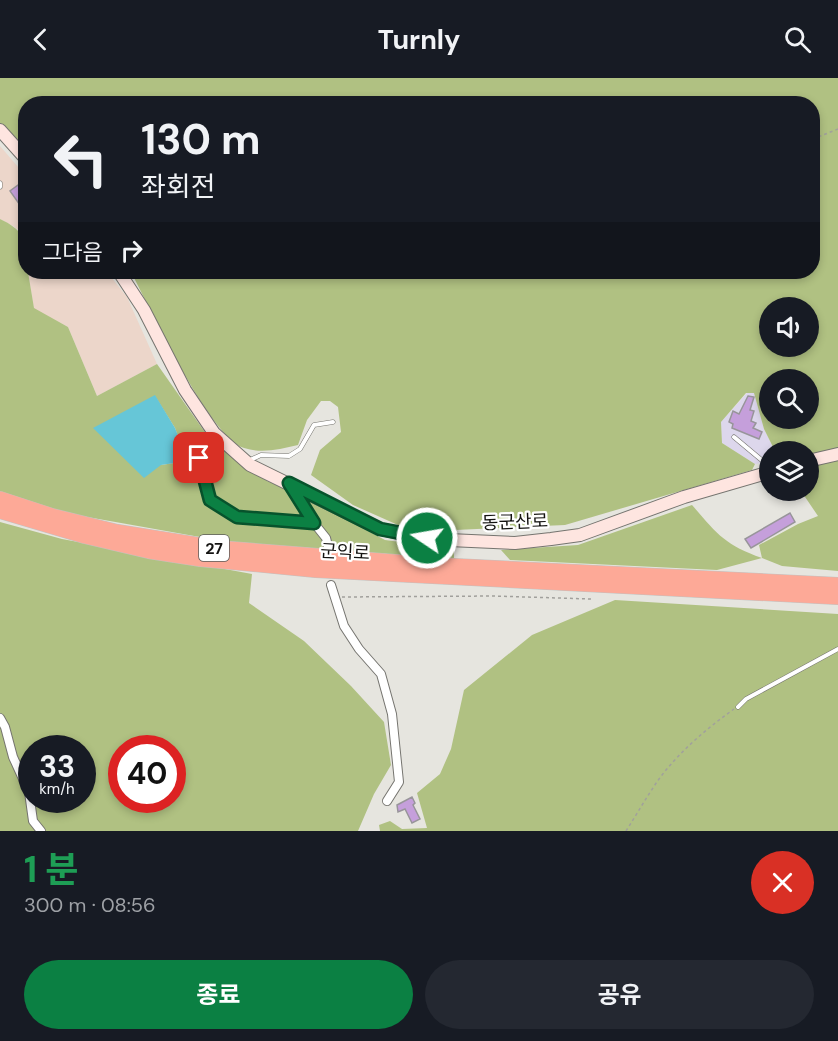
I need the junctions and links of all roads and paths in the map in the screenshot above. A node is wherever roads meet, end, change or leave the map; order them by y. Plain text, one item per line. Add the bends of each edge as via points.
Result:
1 (838, 129) edge
2 (0, 130) edge
3 (820, 136) edge
4 (18, 150) edge
5 (124, 279) edge
6 (333, 422) dead end
7 (734, 437) dead end
8 (838, 453) edge
9 (199, 458) dead end
10 (759, 458) edge
11 (819, 458) edge
12 (246, 462) junction
13 (759, 475) edge
14 (289, 483) junction
15 (0, 499) edge
16 (0, 511) edge
17 (314, 523) junction
18 (328, 546) dead end
19 (331, 585) dead end
20 (838, 585) edge
21 (335, 597) junction
22 (838, 597) edge
23 (591, 599) dead end
24 (838, 649) edge
25 (738, 706) joint
26 (0, 718) edge
27 (387, 801) dead end
28 (41, 831) edge
29 (626, 831) edge

1 - 3 path
2 - 4 street
5 - 12 street, 동군산로 via 190,399 214,433
6 - 12 lane via 314,425 300,449 289,456 261,455
7 - 10 lane
8 - 11 street
9 - 17 lane via 210,500 237,517
12 - 14 street, 동군산로
13 - 14 street, 동군산로 via 684,497 580,535 515,543 427,538 380,529
14 - 17 street
15 - 20 highway, 군익로 / 27 via 117,532 217,548 433,565
16 - 22 highway, 군익로 / 27 via 85,536 201,559 316,570
17 - 18 street
19 - 21 street
21 - 23 path
21 - 27 street via 344,626 381,674 392,714 399,782
24 - 25 lane
25 - 29 path via 688,746 660,778
26 - 28 street via 12,757 29,792 33,821

